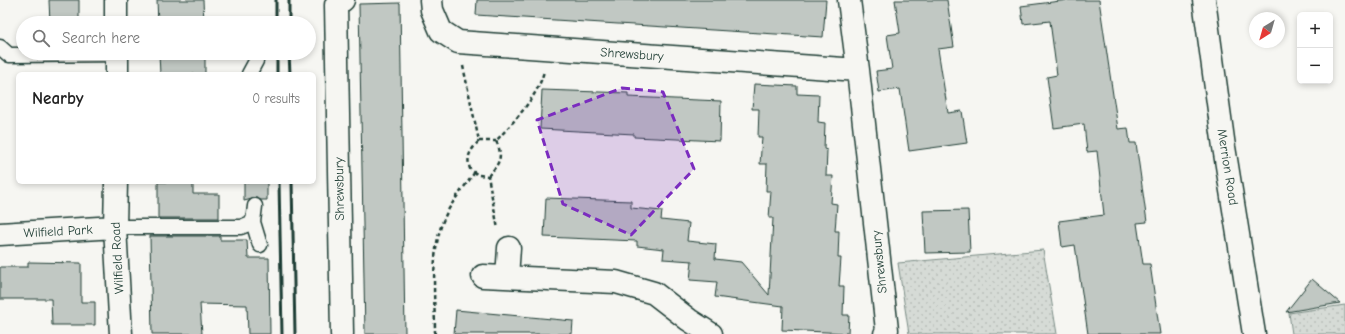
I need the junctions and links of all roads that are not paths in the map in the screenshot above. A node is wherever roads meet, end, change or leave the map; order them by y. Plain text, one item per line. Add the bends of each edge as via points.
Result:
1 (116, 0) edge
2 (343, 0) edge
3 (431, 0) edge
4 (848, 0) edge
5 (1204, 0) edge
6 (116, 16) edge
7 (0, 47) edge
8 (16, 55) edge
9 (256, 61) dead end
10 (858, 70) junction
11 (250, 72) edge
12 (116, 184) edge
13 (255, 206) dead end
14 (253, 222) junction
15 (115, 228) junction
16 (0, 234) edge
17 (504, 241) road end
18 (260, 245) dead end
19 (483, 276) dead end
20 (507, 277) junction
21 (121, 334) edge
22 (342, 334) edge
23 (711, 334) edge
24 (885, 334) edge
25 (1254, 334) edge

1 - 6 street
2 - 22 street, Shrewsbury via 336,5
3 - 10 street, Shrewsbury via 432,10 441,31 458,42
4 - 10 street, Shrewsbury
5 - 25 street, Merrion Road
7 - 8 lane via 9,55
9 - 11 lane
10 - 24 street, Shrewsbury via 887,330
12 - 15 street, Wilfield Road
13 - 14 lane
14 - 15 lane via 242,226
14 - 18 lane
15 - 16 street, Wilfield Park
15 - 21 street, Wilfield Road
17 - 20 street
19 - 20 street
20 - 23 street via 616,282 654,293

